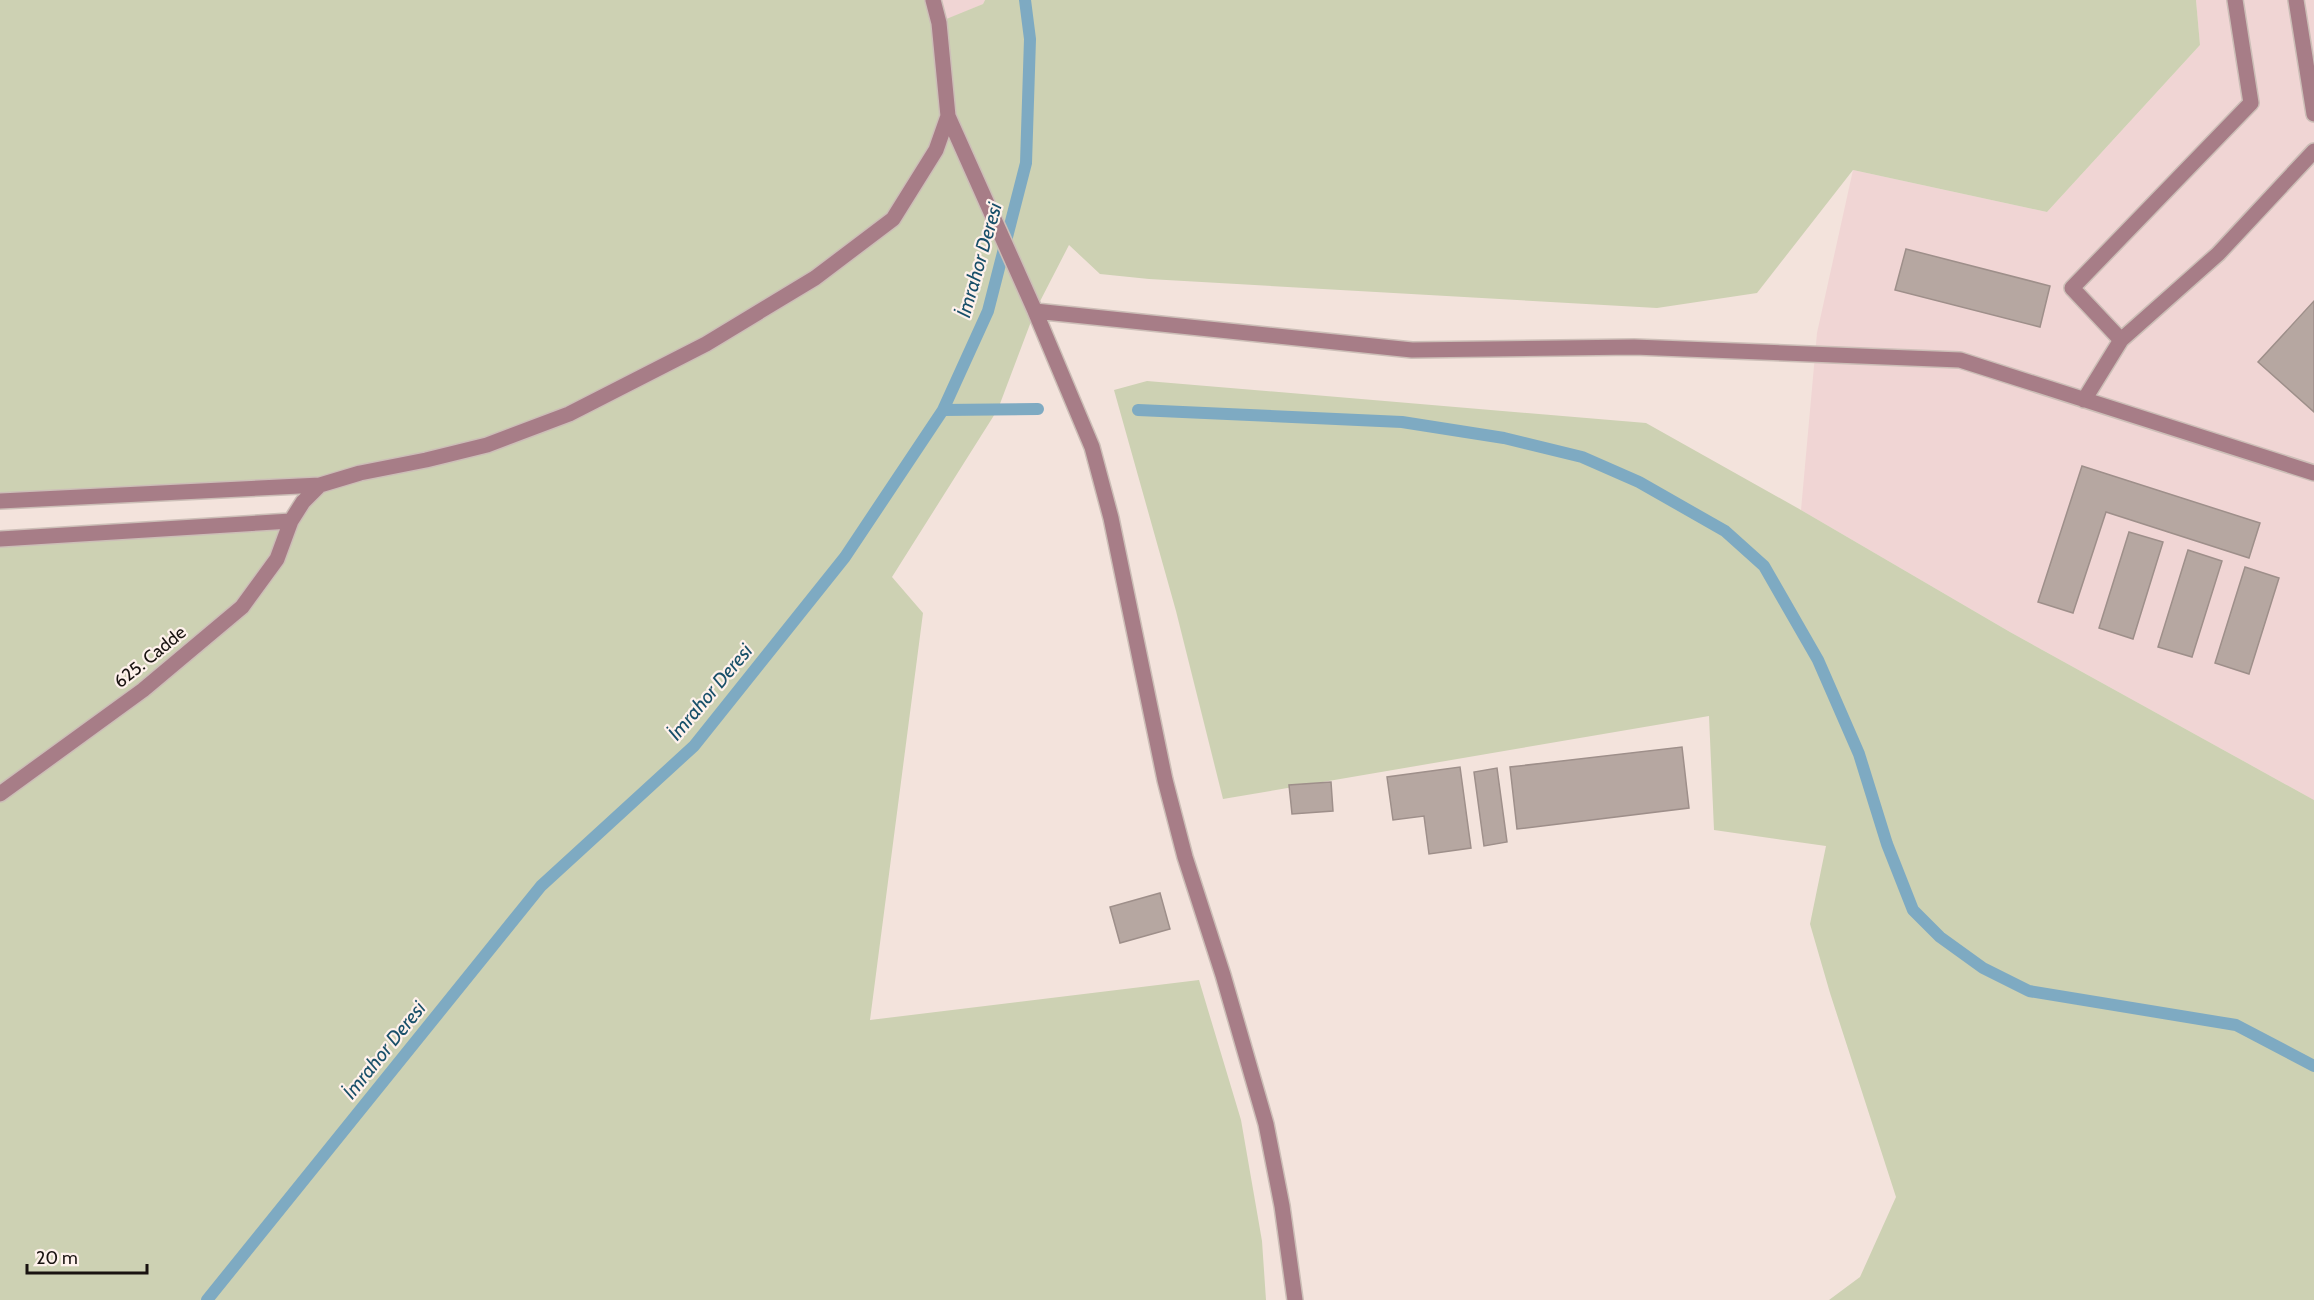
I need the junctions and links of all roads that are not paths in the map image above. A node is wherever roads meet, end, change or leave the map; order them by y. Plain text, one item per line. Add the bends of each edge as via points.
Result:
1 (933, 0) edge
2 (2235, 0) edge
3 (2296, 0) edge
4 (2314, 114) edge
5 (948, 116) junction
6 (2314, 151) edge
7 (1035, 311) junction
8 (2121, 340) junction
9 (2084, 400) junction
10 (2314, 473) edge
11 (320, 485) junction
12 (0, 501) edge
13 (291, 521) junction
14 (0, 539) edge
15 (0, 794) edge
16 (1295, 1300) edge

1 - 5 street via 939,22
2 - 8 street via 2251,103 2072,288
3 - 4 street
5 - 7 street
5 - 11 street via 936,150 893,219 815,278 706,344 569,414 487,445
6 - 8 street via 2218,254
7 - 9 street via 1412,350 1634,347 1960,360
7 - 16 street via 1092,447 1111,518 1185,857 1266,1124
8 - 9 street
9 - 10 street
11 - 12 street
11 - 13 street, 625. Cadde
13 - 14 street
13 - 15 street, 625. Cadde via 277,560 242,607 143,690

